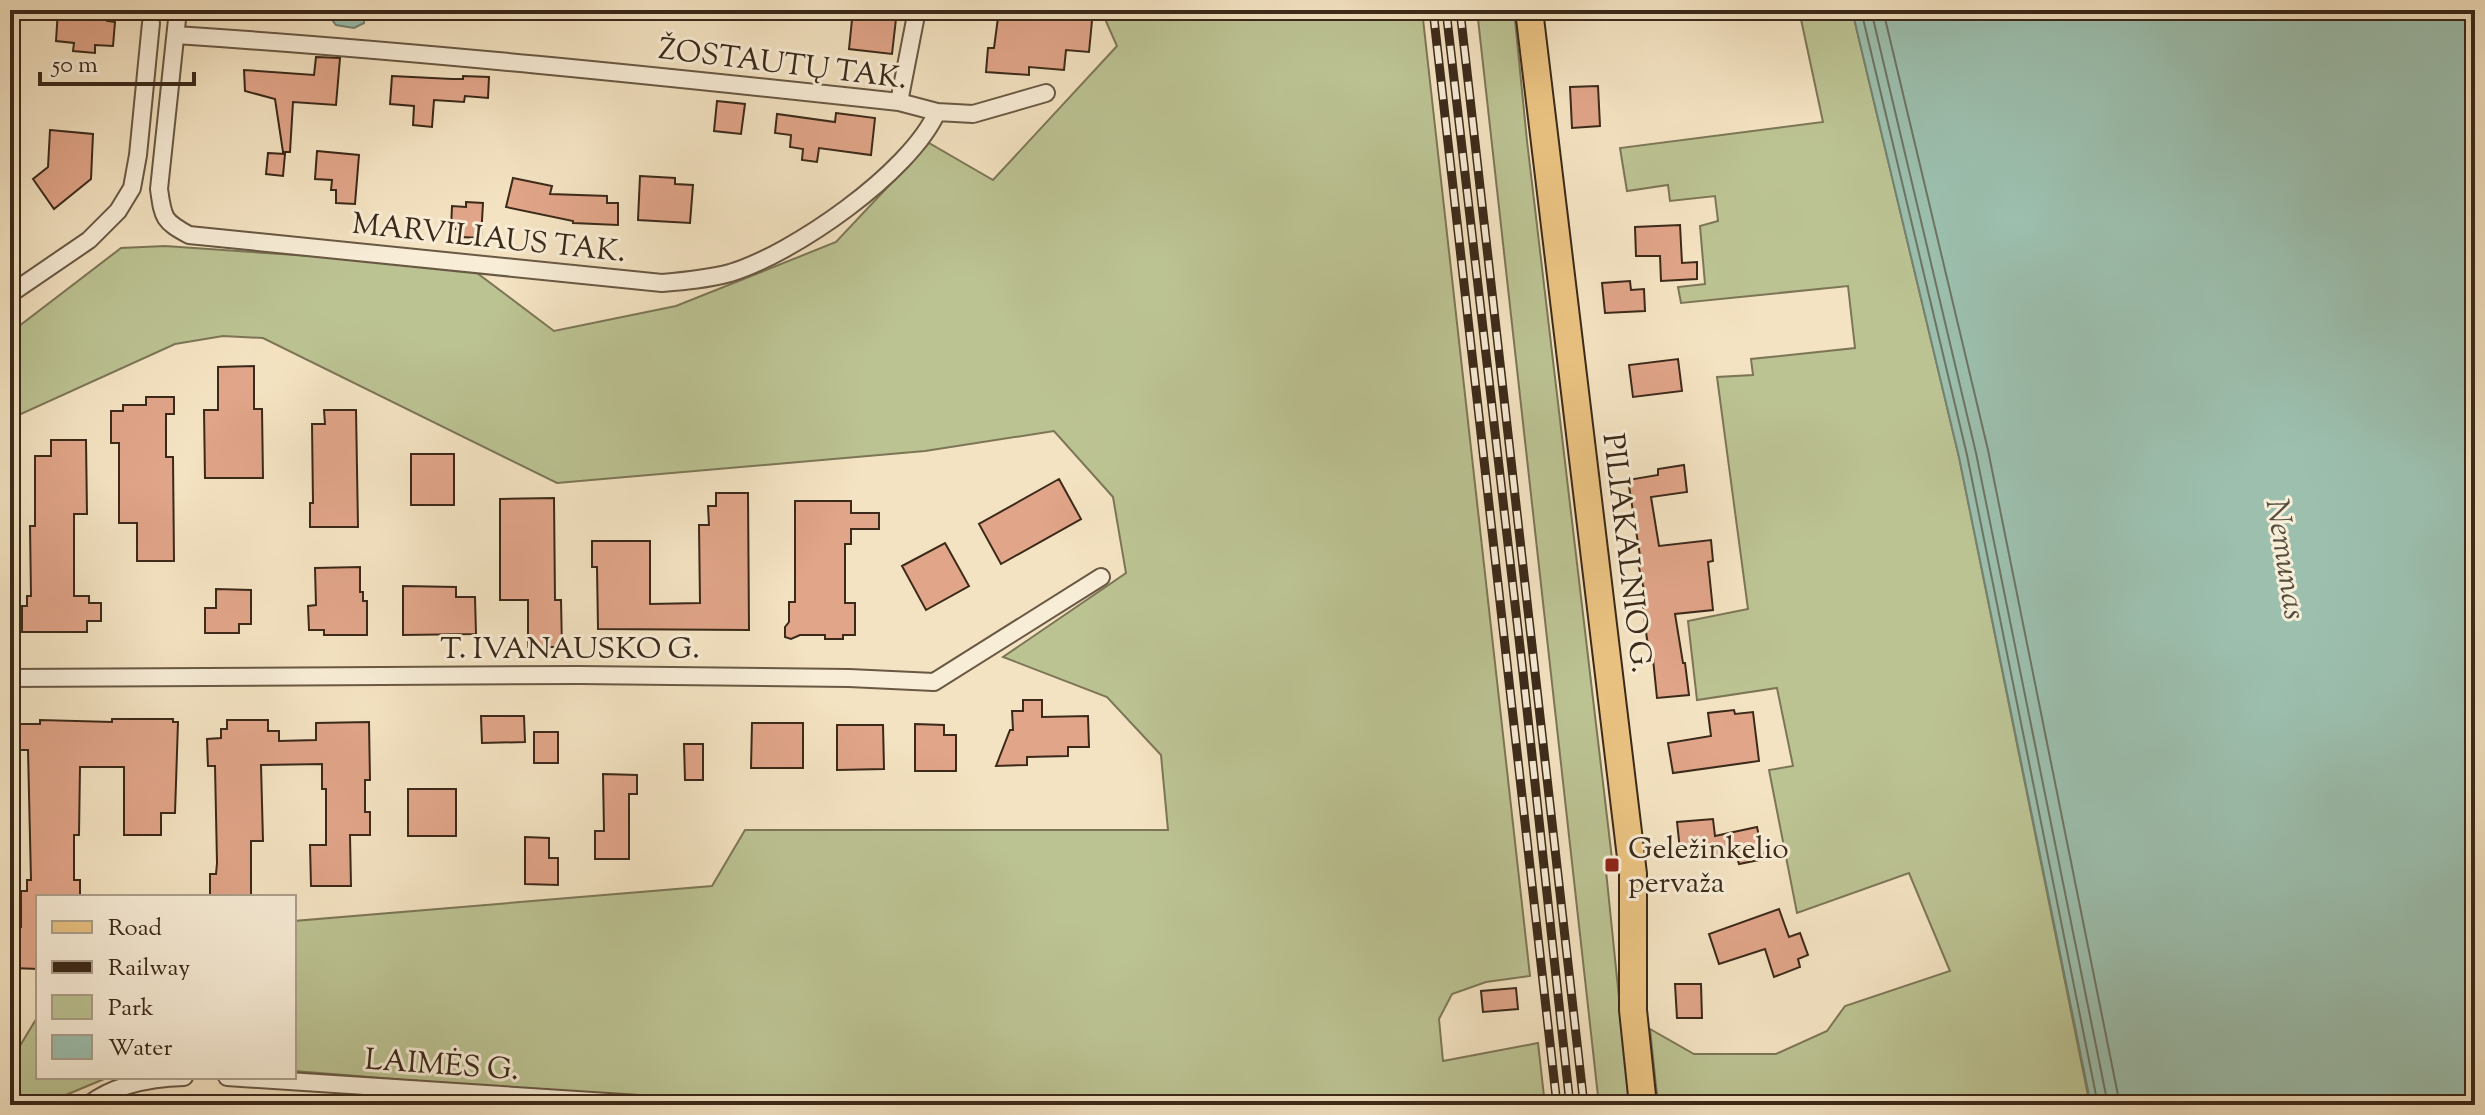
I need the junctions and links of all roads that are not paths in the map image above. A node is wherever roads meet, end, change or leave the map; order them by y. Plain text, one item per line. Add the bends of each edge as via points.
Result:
1 (178, 10) edge
2 (917, 10) edge
3 (1529, 10) edge
4 (151, 23) dead end
5 (176, 35) junction
6 (1046, 93) dead end
7 (899, 102) junction
8 (937, 112) junction
9 (10, 294) edge
10 (1101, 577) dead end
11 (10, 678) edge
12 (153, 1079) edge
13 (258, 1079) edge
14 (88, 1105) edge
15 (654, 1105) edge
16 (1643, 1105) edge

1 - 5 street, MARVILIAUS TAK.
2 - 7 street
3 - 16 main road, PILIAKALNIO G. via 1633,874 1633,1010
4 - 9 street via 132,188 89,240
5 - 7 street, ŽOSTAUTŲ TAK.
5 - 8 street, MARVILIAUS TAK. via 159,189 170,224 189,235 662,283 732,272 840,216 910,153
6 - 8 street, ŽOSTAUTŲ TAK. via 973,114
7 - 8 street, ŽOSTAUTŲ TAK.
10 - 11 street, T. IVANAUSKO G. via 934,682 594,675
12 - 14 street
13 - 15 street, LAIMĖS G.

